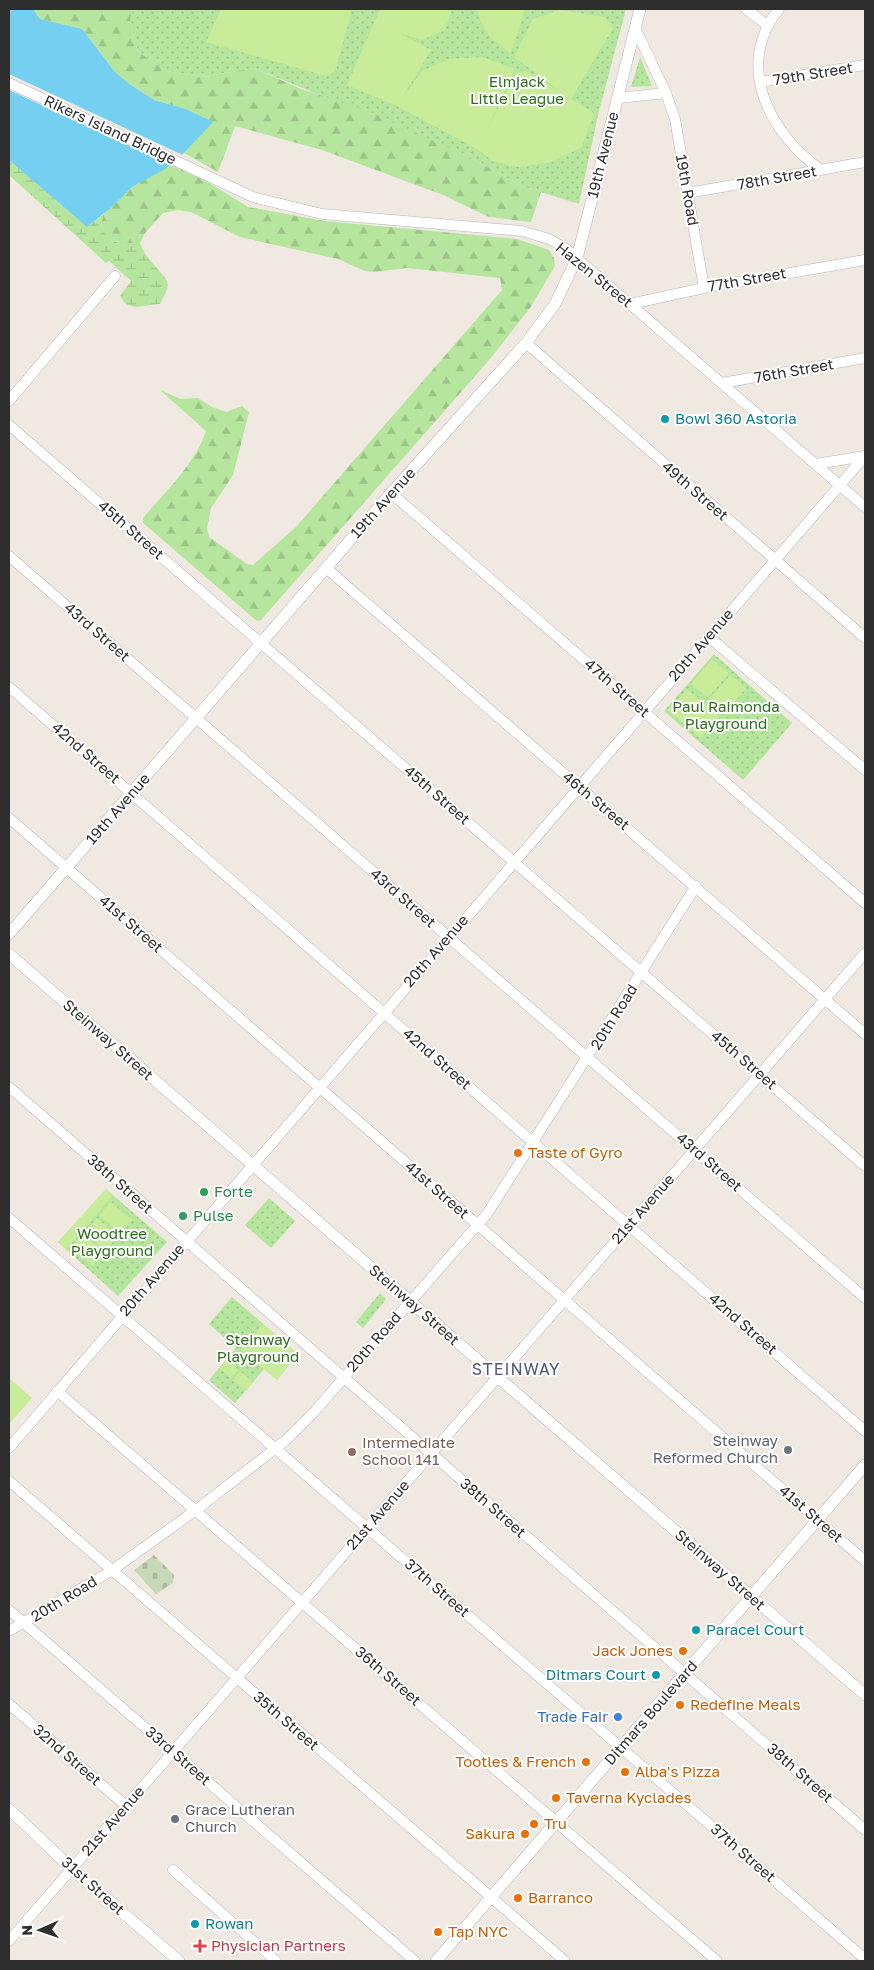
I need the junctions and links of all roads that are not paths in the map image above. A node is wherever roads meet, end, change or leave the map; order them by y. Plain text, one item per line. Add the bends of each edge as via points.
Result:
1 (640, 9) edge
2 (746, 9) edge
3 (779, 9) edge
4 (767, 25) junction
5 (635, 28) junction
6 (865, 65) edge
7 (760, 82) junction
8 (9, 83) edge
9 (666, 93) junction
10 (618, 98) junction
11 (865, 162) edge
12 (821, 170) junction
13 (688, 193) junction
14 (253, 196) joint
15 (577, 258) junction
16 (865, 260) edge
17 (115, 276) dead end
18 (704, 288) junction
19 (630, 304) junction
20 (526, 343) junction
21 (865, 358) edge
22 (722, 384) junction
23 (9, 402) edge
24 (9, 425) edge
25 (865, 456) edge
26 (816, 464) junction
27 (840, 485) junction
28 (391, 493) junction
29 (865, 507) edge
30 (9, 556) edge
31 (775, 560) junction
32 (326, 568) junction
33 (709, 637) junction
34 (865, 638) edge
35 (262, 643) junction
36 (9, 687) edge
37 (644, 711) junction
38 (196, 718) junction
39 (865, 770) edge
40 (579, 786) junction
41 (132, 792) junction
42 (9, 818) edge
43 (514, 862) junction
44 (67, 868) junction
45 (696, 886) junction
46 (865, 903) edge
47 (9, 934) edge
48 (449, 937) junction
49 (865, 953) edge
50 (9, 954) edge
51 (642, 972) junction
52 (825, 999) junction
53 (383, 1013) junction
54 (865, 1034) edge
55 (589, 1058) junction
56 (760, 1074) junction
57 (9, 1087) edge
58 (318, 1088) junction
59 (534, 1143) junction
60 (694, 1150) junction
61 (252, 1164) junction
62 (865, 1166) edge
63 (9, 1218) edge
64 (478, 1225) junction
65 (630, 1225) junction
66 (186, 1241) junction
67 (865, 1298) edge
68 (564, 1300) junction
69 (410, 1301) junction
70 (122, 1316) junction
71 (344, 1377) junction
72 (497, 1377) junction
73 (57, 1391) junction
74 (865, 1431) edge
75 (9, 1448) edge
76 (275, 1448) junction
77 (431, 1454) junction
78 (865, 1466) edge
79 (9, 1481) edge
80 (196, 1510) junction
81 (818, 1520) junction
82 (367, 1528) junction
83 (865, 1561) edge
84 (111, 1571) junction
85 (751, 1597) junction
86 (303, 1602) junction
87 (9, 1610) edge
88 (23, 1623) junction
89 (9, 1631) edge
90 (685, 1674) junction
91 (236, 1678) junction
92 (865, 1695) edge
93 (9, 1704) edge
94 (621, 1747) junction
95 (173, 1752) junction
96 (126, 1806) junction
97 (9, 1808) edge
98 (557, 1822) junction
99 (865, 1830) edge
100 (72, 1868) junction
101 (173, 1870) dead end
102 (491, 1897) junction
103 (9, 1941) edge
104 (865, 1959) edge
105 (179, 1961) edge
106 (276, 1961) edge
107 (415, 1961) edge
108 (436, 1961) edge
109 (565, 1961) edge
110 (717, 1961) edge

1 - 5 street, 19th Avenue
2 - 4 street
3 - 4 street
4 - 7 street via 759,51
5 - 9 street, 19th Road
5 - 10 street, 19th Avenue
6 - 7 street, 79th Street
7 - 12 street via 767,108 782,131
8 - 14 street, Rikers Island Bridge
9 - 10 street
9 - 13 street, 19th Road via 675,119
10 - 15 street, 19th Avenue
11 - 12 street, 78th Street
12 - 13 street, 78th Street
13 - 18 street, 19th Road
14 - 15 street, Hazen Street via 322,214 522,231 548,239
15 - 19 street, Hazen Street
15 - 20 street, 19th Avenue via 555,304
16 - 18 street, 77th Street
17 - 23 street
18 - 19 street, 77th Street
19 - 22 street, Hazen Street
20 - 28 street, 19th Avenue
20 - 31 street, 49th Street
21 - 22 street, 76th Street
22 - 26 street, Hazen Street
24 - 35 street, 45th Street
25 - 26 street
25 - 27 street, 20th Avenue
26 - 27 street, Hazen Street
27 - 29 street, Hazen Street
27 - 31 street, 20th Avenue
28 - 32 street, 19th Avenue
28 - 37 street, 47th Street
30 - 38 street, 43rd Street
31 - 33 street, 20th Avenue
31 - 34 street, 49th Street
32 - 35 street, 19th Avenue
32 - 40 street, 46th Street
33 - 37 street, 20th Avenue
33 - 39 street
35 - 38 street, 19th Avenue
35 - 43 street, 45th Street
36 - 41 street, 42nd Street
37 - 40 street, 20th Avenue
37 - 46 street, 47th Street
38 - 41 street, 19th Avenue
38 - 48 street, 43rd Street
40 - 43 street, 20th Avenue
40 - 45 street, 46th Street
41 - 44 street, 19th Avenue
41 - 53 street, 42nd Street
42 - 44 street, 41st Street
43 - 48 street, 20th Avenue
43 - 51 street, 45th Street
44 - 47 street, 19th Avenue
44 - 58 street, 41st Street
45 - 51 street, 20th Road
45 - 52 street, 46th Street
48 - 53 street, 20th Avenue
48 - 55 street, 43rd Street
49 - 52 street, 21st Avenue
50 - 61 street, Steinway Street
51 - 55 street, 20th Road
51 - 56 street, 45th Street
52 - 54 street, 46th Street
52 - 56 street, 21st Avenue
53 - 58 street, 20th Avenue
53 - 59 street, 42nd Street
55 - 59 street, 20th Road
55 - 60 street, 43rd Street
56 - 60 street, 21st Avenue
56 - 62 street, 45th Street
57 - 66 street, 38th Street
58 - 61 street, 20th Avenue
58 - 64 street, 41st Street
59 - 64 street, 20th Road
59 - 65 street, 42nd Street
60 - 65 street, 21st Avenue
60 - 67 street, 43rd Street
61 - 66 street, 20th Avenue
61 - 69 street, Steinway Street
63 - 70 street, 37th Street
64 - 68 street, 41st Street
64 - 69 street, 20th Road
65 - 68 street, 21st Avenue
65 - 74 street, 42nd Street
66 - 70 street, 20th Avenue
66 - 71 street, 38th Street
68 - 72 street, 21st Avenue
68 - 81 street, 41st Street
69 - 71 street, 20th Road
69 - 72 street, Steinway Street
70 - 73 street, 20th Avenue
70 - 76 street, 37th Street
71 - 76 street, 20th Road
71 - 77 street, 38th Street
72 - 77 street, 21st Avenue
72 - 85 street, Steinway Street
73 - 75 street, 20th Avenue
73 - 80 street, 36th Street
76 - 80 street, 20th Road
76 - 82 street, 37th Street
77 - 82 street, 21st Avenue
77 - 90 street, 38th Street
78 - 81 street, Ditmars Boulevard
79 - 84 street, 35th Street
80 - 84 street, 20th Road
80 - 86 street, 36th Street
81 - 83 street, 41st Street
81 - 85 street, Ditmars Boulevard
82 - 86 street, 21st Avenue
82 - 94 street, 37th Street
84 - 88 street, 20th Road
84 - 91 street, 35th Street
85 - 90 street, Ditmars Boulevard
85 - 92 street, Steinway Street
86 - 91 street, 21st Avenue
86 - 98 street, 36th Street
87 - 88 street, 33rd Street
88 - 89 street, 20th Road
88 - 95 street, 33rd Street
90 - 94 street, Ditmars Boulevard
90 - 99 street, 38th Street
91 - 95 street, 21st Avenue
91 - 102 street, 35th Street
93 - 96 street, 32nd Street
94 - 98 street, Ditmars Boulevard
94 - 104 street, 37th Street
95 - 96 street, 21st Avenue
95 - 107 street, 33rd Street
96 - 100 street, 21st Avenue
97 - 100 street, 31st Street
98 - 102 street, Ditmars Boulevard
98 - 110 street, 36th Street
100 - 103 street, 21st Avenue
100 - 105 street, 31st Street
101 - 106 street
102 - 108 street, Ditmars Boulevard
102 - 109 street, 35th Street

